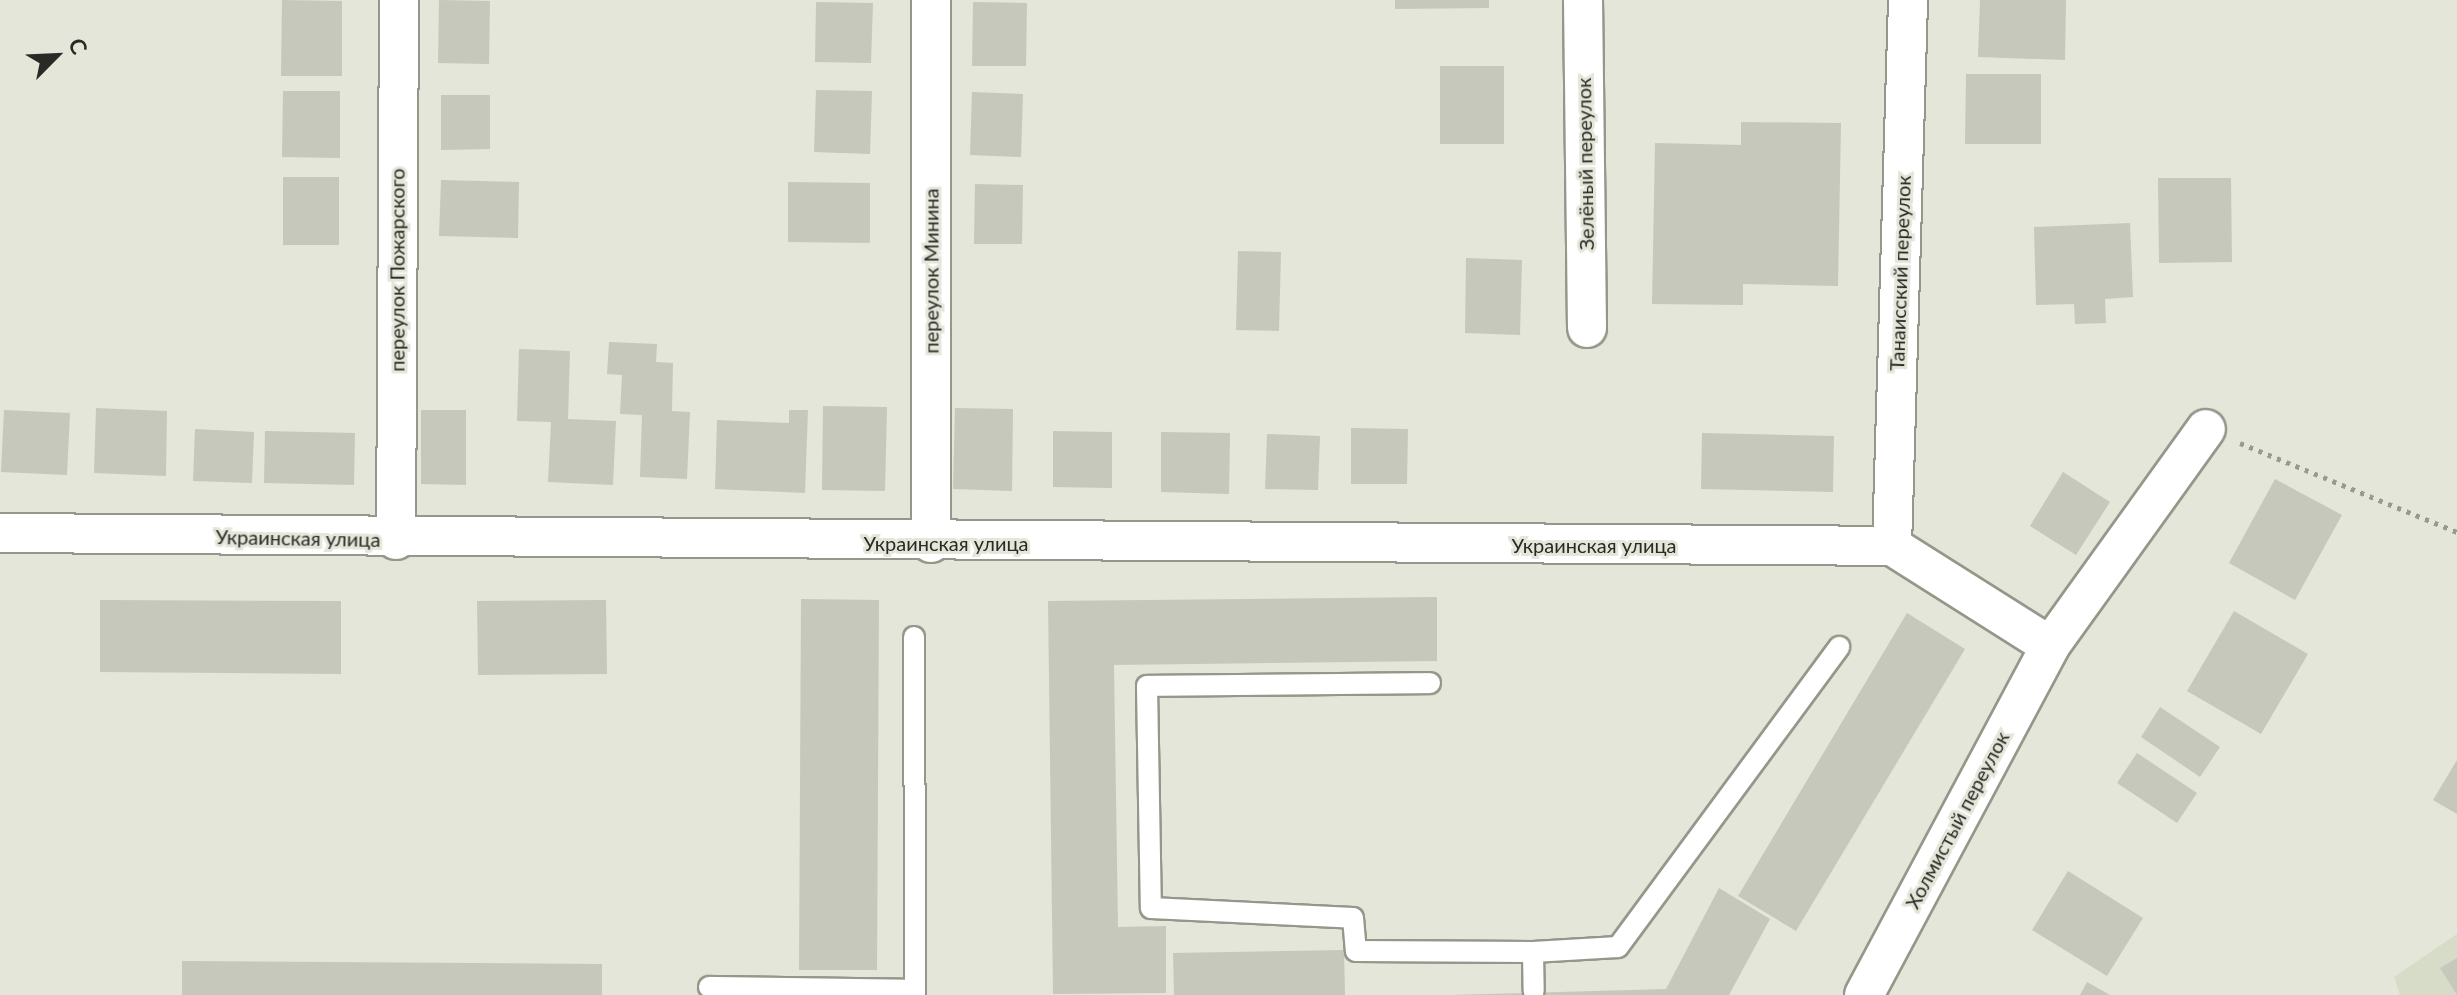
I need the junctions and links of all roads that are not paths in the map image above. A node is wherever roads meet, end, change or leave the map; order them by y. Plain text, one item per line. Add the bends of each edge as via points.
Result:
1 (399, 0) edge
2 (931, 0) edge
3 (1583, 0) edge
4 (1908, 0) edge
5 (1587, 328) dead end
6 (2206, 429) road end
7 (0, 533) edge
8 (396, 540) junction
9 (931, 543) junction
10 (1892, 546) junction
11 (914, 637) dead end
12 (2050, 646) junction
13 (1839, 647) dead end
14 (1430, 683) dead end
15 (1533, 952) junction
16 (709, 987) dead end
17 (1534, 991) dead end
18 (915, 992) edge
19 (1864, 995) edge

1 - 8 street, переулок Пожарского
2 - 9 street, переулок Минина
3 - 5 street, Зелёный переулок
4 - 10 street, Танаисский переулок
6 - 12 street, Холмистый переулок
7 - 8 street, Украинская улица
8 - 9 street, Украинская улица
9 - 10 street, Украинская улица
10 - 12 street
11 - 18 lane
12 - 19 street, Холмистый переулок
13 - 15 lane via 1618,947
14 - 15 lane via 1147,686 1151,908 1353,918 1356,951
15 - 17 lane
16 - 18 lane

